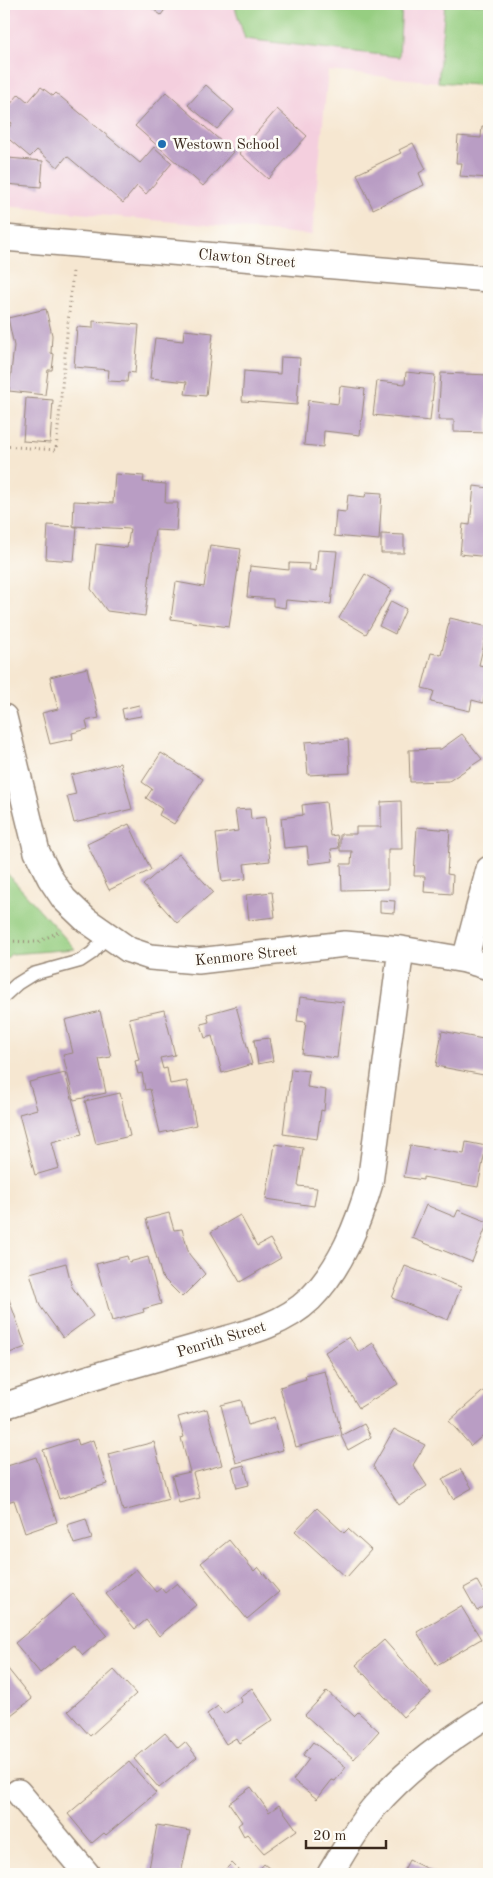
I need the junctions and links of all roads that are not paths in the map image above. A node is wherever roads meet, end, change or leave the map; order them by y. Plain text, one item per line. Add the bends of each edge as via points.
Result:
1 (4, 238) edge
2 (489, 279) edge
3 (4, 716) edge
4 (489, 868) edge
5 (107, 936) junction
6 (401, 949) junction
7 (466, 960) junction
8 (489, 967) edge
9 (4, 996) edge
10 (4, 1406) edge
11 (489, 1714) edge
12 (18, 1792) dead end
13 (87, 1874) edge
14 (330, 1874) edge

1 - 2 street, Clawton Street
3 - 5 street, Kenmore Street via 36,852 64,899
4 - 7 street
5 - 6 street, Kenmore Street via 129,950 150,957 198,961 344,944
5 - 9 lane via 80,961 33,974
6 - 7 street, Kenmore Street
6 - 10 street, Penrith Street via 370,1182 349,1241 330,1275 314,1294 287,1316 262,1328
7 - 8 street, Kenmore Street
11 - 14 street via 446,1741 375,1806
12 - 13 street

